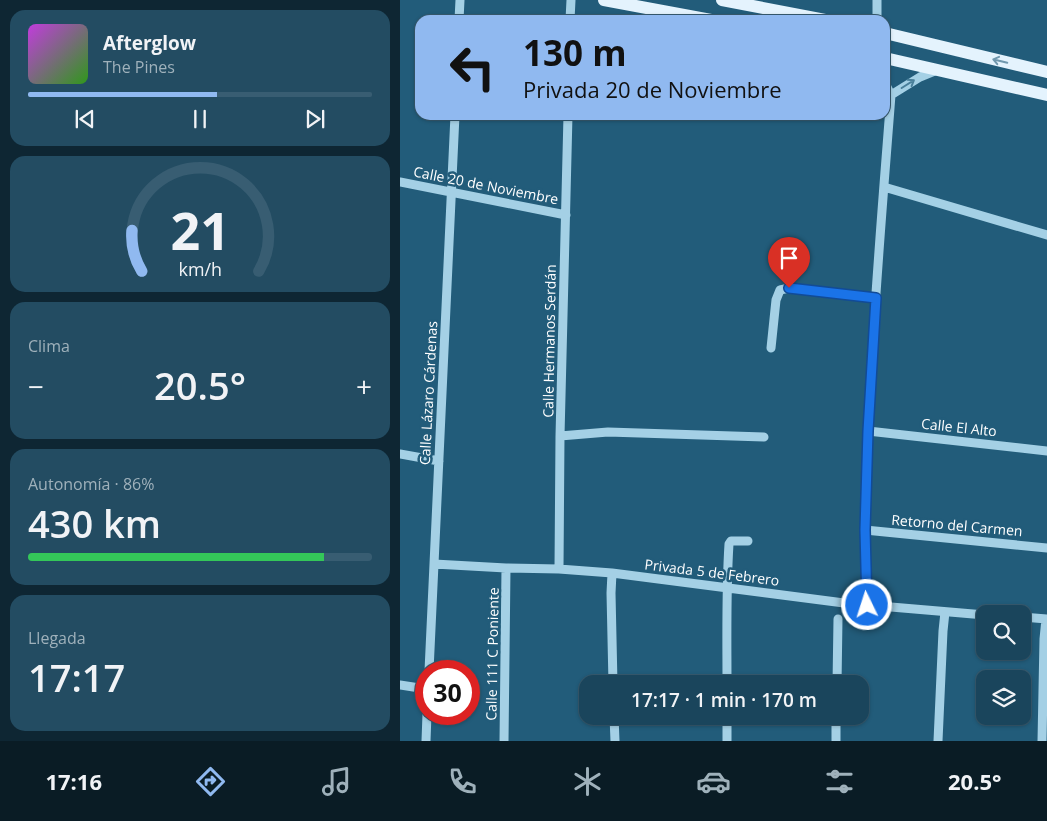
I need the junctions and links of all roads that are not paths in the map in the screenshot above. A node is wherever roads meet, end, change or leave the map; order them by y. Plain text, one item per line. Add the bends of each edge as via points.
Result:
1 (460, 0) edge
2 (571, 0) edge
3 (604, 0) edge
4 (722, 0) edge
5 (877, 0) edge
6 (754, 3) edge
7 (459, 15) edge
8 (570, 15) edge
9 (684, 15) edge
10 (804, 15) edge
11 (877, 15) edge
12 (890, 34) edge
13 (890, 59) edge
14 (938, 70) junction
15 (1047, 72) edge
16 (891, 95) joint
17 (1047, 95) edge
18 (890, 108) edge
19 (455, 120) edge
20 (568, 120) edge
21 (889, 120) edge
22 (400, 182) edge
23 (884, 187) junction
24 (451, 193) junction
25 (566, 215) junction
26 (1047, 235) edge
27 (876, 298) junction
28 (771, 348) dead end
29 (868, 431) junction
30 (560, 436) junction
31 (764, 437) dead end
32 (1047, 450) edge
33 (400, 454) edge
34 (439, 462) junction
35 (865, 530) junction
36 (748, 540) dead end
37 (1047, 548) edge
38 (434, 564) junction
39 (506, 568) junction
40 (559, 568) junction
41 (612, 573) junction
42 (728, 589) junction
43 (867, 605) junction
44 (945, 612) junction
45 (976, 614) edge
46 (1031, 618) edge
47 (838, 619) dead end
48 (1046, 619) edge
49 (430, 660) edge
50 (613, 675) edge
51 (727, 675) edge
52 (837, 675) edge
53 (400, 685) edge
54 (415, 687) edge
55 (427, 725) edge
56 (614, 725) edge
57 (727, 725) edge
58 (836, 725) edge
59 (426, 741) edge
60 (504, 741) edge
61 (614, 741) edge
62 (727, 741) edge
63 (836, 741) edge
64 (938, 741) edge
65 (1042, 741) edge

1 - 7 street
2 - 8 street
3 - 9 main road
4 - 6 main road
5 - 11 street
6 - 10 main road
15 -> 12 main road
13 - 14 main road
16 -> 14 street
14 - 17 main road
16 - 18 street
19 - 24 street, Calle Lázaro Cárdenas
20 - 25 street, Calle Hermanos Serdán
21 - 23 street
22 - 24 street, Calle 20 de Noviembre
23 - 26 street
23 - 27 street
24 - 25 street, Calle 20 de Noviembre
24 - 34 street, Calle Lázaro Cárdenas
25 - 30 street, Calle Hermanos Serdán
27 - 28 street via 789,288 780,290
27 - 29 street
29 - 32 street, Calle El Alto
29 - 35 street
30 - 31 street via 608,432
30 - 40 street, Calle Hermanos Serdán
33 - 34 street
34 - 38 street, Calle Lázaro Cárdenas
35 - 37 street, Retorno del Carmen
35 - 43 street
36 - 42 street via 735,540 729,544
38 - 39 street, Privada 5 de Febrero
38 - 49 street, Calle Lázaro Cárdenas
39 - 40 street, Privada 5 de Febrero
39 - 60 street, Calle 111 C Poniente
40 - 41 street, Privada 5 de Febrero
41 - 42 street, Privada 5 de Febrero
41 - 50 street
42 - 43 street, Privada 5 de Febrero
42 - 51 street
43 - 44 street, Privada 5 de Febrero
44 - 45 street, Privada 5 de Febrero
44 - 64 street
46 - 48 street
47 - 52 street
48 - 65 street
53 - 54 street
55 - 59 street
56 - 61 street
57 - 62 street
58 - 63 street

